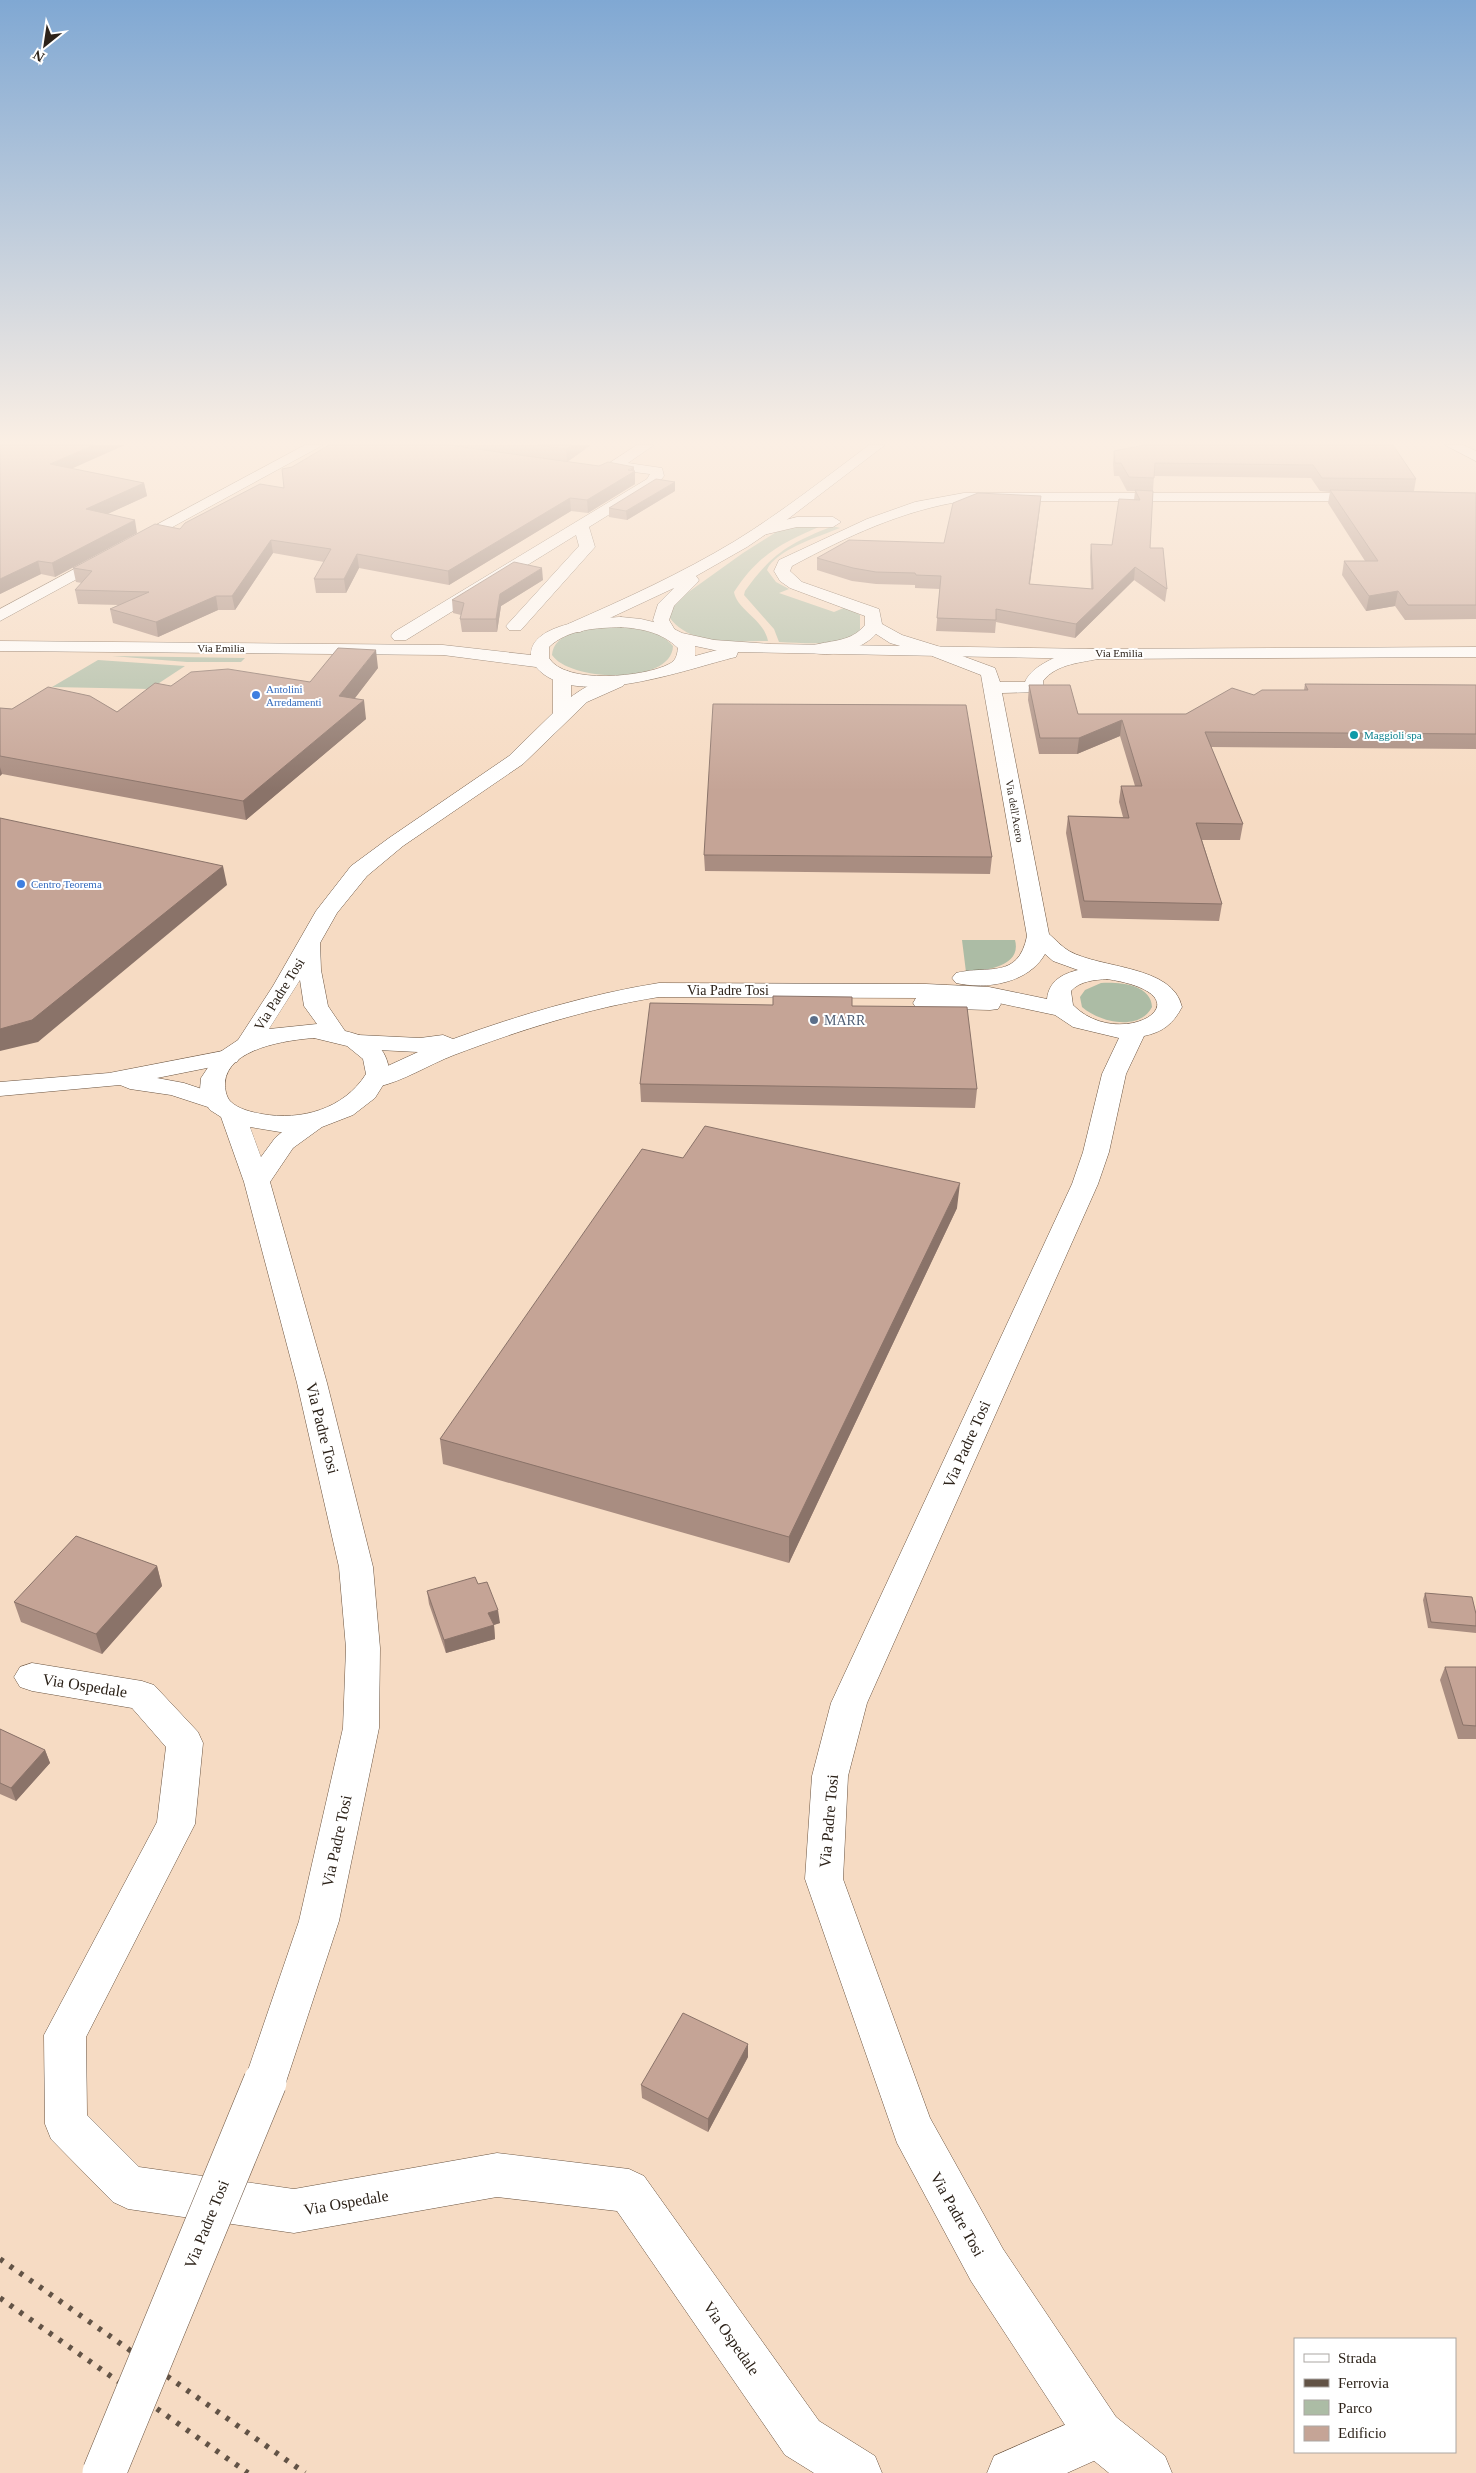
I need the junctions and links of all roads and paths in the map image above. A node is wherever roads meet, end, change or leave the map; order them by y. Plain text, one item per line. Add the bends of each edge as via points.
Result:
1 (103, 560) edge
2 (524, 560) edge
3 (575, 560) edge
4 (713, 560) joint
5 (791, 560) edge
6 (0, 616) edge
7 (515, 626) dead end
8 (874, 626) junction
9 (574, 628) junction
10 (674, 634) junction
11 (400, 636) dead end
12 (547, 639) junction
13 (0, 646) edge
14 (761, 648) junction
15 (820, 649) junction
16 (443, 650) junction
17 (938, 652) junction
18 (1476, 652) edge
19 (1096, 654) junction
20 (542, 662) junction
21 (678, 666) junction
22 (562, 675) junction
23 (617, 682) junction
24 (992, 687) junction
25 (562, 714) junction
26 (1038, 941) junction
27 (310, 944) junction
28 (1107, 972) junction
29 (1065, 992) junction
30 (925, 997) junction
31 (1083, 1023) junction
32 (1136, 1030) junction
33 (334, 1034) junction
34 (472, 1038) junction
35 (358, 1042) junction
36 (238, 1051) junction
37 (1114, 1074) junction
38 (109, 1080) junction
39 (377, 1080) junction
40 (0, 1089) edge
41 (225, 1108) junction
42 (312, 1122) junction
43 (257, 1182) junction
44 (32, 1677) dead end
45 (1098, 2434) junction
46 (104, 2473) edge
47 (858, 2473) edge
48 (1011, 2473) edge
49 (1148, 2473) edge

1 - 6 street
2 - 11 street
3 - 7 street
4 - 9 street
4 - 10 street via 666,604 661,620
5 - 8 street via 785,563 782,571 786,578 796,585 873,613
8 - 15 street via 866,638 855,644
8 - 17 street via 896,639
9 - 10 street, Via Emilia via 622,622
9 - 12 street, Via Emilia
10 - 14 street, Via Emilia via 714,644
10 - 21 street via 687,647 686,657
12 - 16 street, Via Emilia
12 - 20 street via 540,646
13 - 16 street, Via Emilia
14 - 15 street, Via Emilia
14 - 21 street, Via Emilia via 709,656
15 - 17 street, Via Emilia
16 - 20 street, Via Emilia
17 - 19 street, Via Emilia
17 - 24 street, Via dell'Acero via 989,672
18 - 19 street, Via Emilia
19 - 24 street via 1072,658 1038,674 1035,688
20 - 22 street, Via Emilia
21 - 23 street, Via Emilia via 652,677
22 - 23 street, Via Emilia via 587,681
22 - 25 street
23 - 25 street, Via Padre Tosi via 588,694
24 - 26 street, Via dell'Acero
25 - 27 street, Via Padre Tosi via 516,760 359,871 327,911
26 - 28 street via 1061,956
26 - 29 street, Via dell'Acero
26 - 30 street via 1029,961 1015,971 997,978 941,980
27 - 33 street, Via Padre Tosi via 310,970 316,1006
27 - 36 street, Via Padre Tosi
28 - 29 street, Via Padre Tosi via 1092,973
28 - 32 street, Via Padre Tosi via 1147,981 1157,987 1169,1002 1165,1016 1148,1027
29 - 30 street, Via Padre Tosi via 990,999
29 - 31 street, Via Padre Tosi
30 - 34 street, Via Padre Tosi via 659,990
31 - 32 street, Via Padre Tosi via 1108,1030
31 - 37 street, Via Padre Tosi via 1098,1041
32 - 37 street, Via Padre Tosi
33 - 35 street, Via Padre Tosi
33 - 36 street, Via Padre Tosi via 291,1033 269,1037
34 - 35 street, Via Padre Tosi via 420,1045
34 - 39 street, Via Padre Tosi via 416,1060
35 - 39 street, Via Padre Tosi via 372,1053 378,1066
36 - 38 street
36 - 41 street, Via Padre Tosi via 216,1072 212,1088
37 - 45 street, Via Padre Tosi via 1085,1184 849,1703 830,1776 824,1879 912,2128 987,2265
38 - 40 street
38 - 41 street via 175,1088
39 - 42 street, Via Padre Tosi via 369,1093 354,1105
41 - 42 street, Via Padre Tosi via 255,1122 283,1125
41 - 43 street, Via Padre Tosi
42 - 43 street, Via Padre Tosi via 284,1143
43 - 46 street, Via Padre Tosi, bridge via 312,1383 356,1567 363,1648 361,1728 319,1921 265,2082
44 - 47 street, Via Ospedale via 142,1694 185,1744 176,1824 65,2035 66,2124 128,2187 294,2211 497,2175 628,2192 802,2438
45 - 48 street
45 - 49 street, Via Padre Tosi

